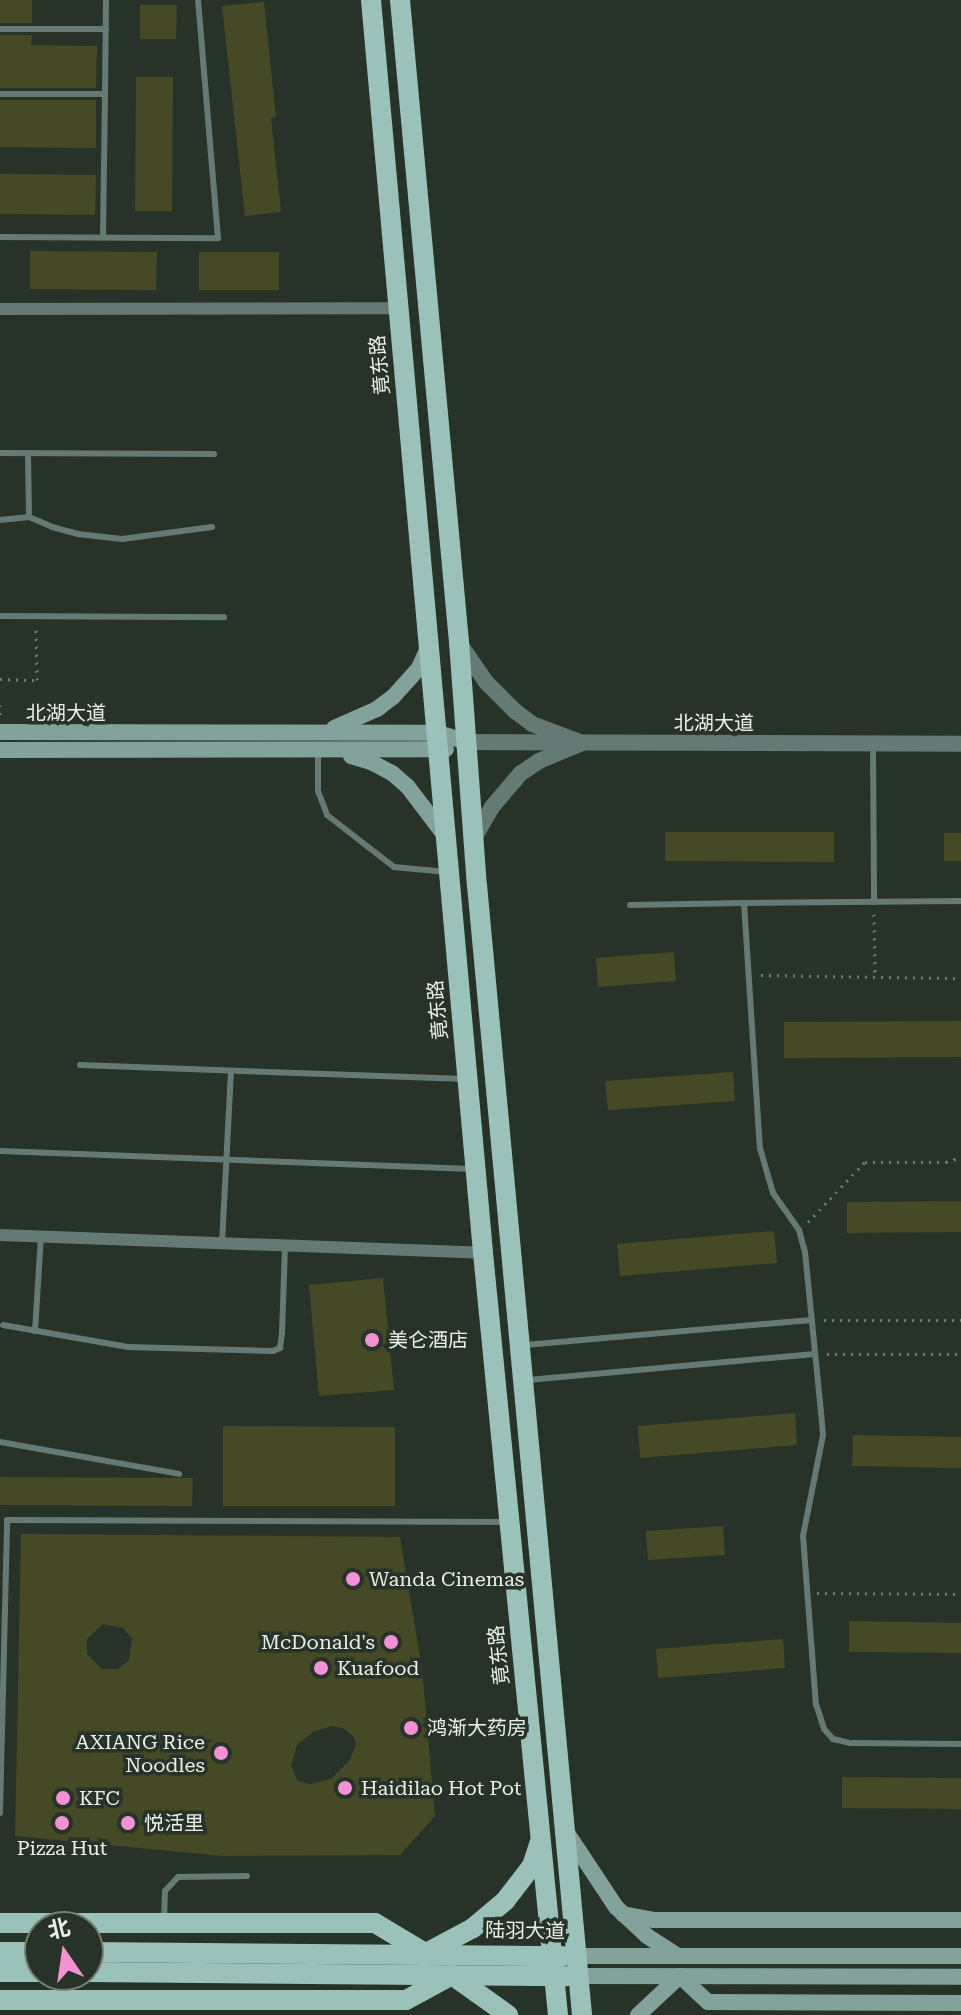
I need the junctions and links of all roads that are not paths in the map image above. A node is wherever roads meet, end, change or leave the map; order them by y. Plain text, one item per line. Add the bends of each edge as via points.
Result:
1 (106, 0) edge
2 (198, 0) edge
3 (371, 0) edge
4 (400, 0) edge
5 (0, 29) edge
6 (106, 29) junction
7 (0, 94) edge
8 (105, 94) junction
9 (0, 237) edge
10 (103, 237) junction
11 (399, 308) junction
12 (0, 309) edge
13 (0, 453) edge
14 (28, 453) junction
15 (214, 454) dead end
16 (29, 517) junction
17 (0, 520) edge
18 (212, 527) dead end
19 (0, 616) edge
20 (224, 617) dead end
21 (459, 642) junction
22 (430, 643) junction
23 (0, 732) edge
24 (317, 733) junction
25 (439, 742) junction
26 (467, 742) junction
27 (582, 743) junction
28 (873, 743) junction
29 (961, 744) edge
30 (0, 750) edge
31 (318, 751) junction
32 (474, 838) junction
33 (447, 839) junction
34 (450, 873) junction
35 (961, 901) edge
36 (874, 902) junction
37 (744, 903) junction
38 (630, 905) dead end
39 (80, 1065) dead end
40 (231, 1071) junction
41 (468, 1079) junction
42 (0, 1151) edge
43 (226, 1160) junction
44 (476, 1169) junction
45 (0, 1235) edge
46 (41, 1236) junction
47 (222, 1243) junction
48 (285, 1245) junction
49 (483, 1253) junction
50 (812, 1320) junction
51 (3, 1325) dead end
52 (35, 1331) junction
53 (521, 1346) junction
54 (815, 1354) junction
55 (524, 1381) junction
56 (0, 1442) edge
57 (179, 1474) dead end
58 (510, 1522) junction
59 (961, 1744) edge
60 (0, 1813) edge
61 (567, 1833) junction
62 (541, 1837) junction
63 (247, 1876) dead end
64 (623, 1914) junction
65 (961, 1920) edge
66 (0, 1923) edge
67 (164, 1923) junction
68 (0, 1952) edge
69 (24, 1952) edge
70 (104, 1952) edge
71 (425, 1953) junction
72 (678, 1956) junction
73 (961, 1956) edge
74 (553, 1966) junction
75 (578, 1966) junction
76 (0, 1972) edge
77 (24, 1972) edge
78 (104, 1972) edge
79 (452, 1975) junction
80 (680, 1976) junction
81 (961, 1977) edge
82 (0, 2000) edge
83 (961, 2003) edge
84 (508, 2015) edge
85 (558, 2015) edge
86 (582, 2015) edge
87 (638, 2015) edge

1 - 6 lane
2 - 10 lane via 218,238
3 - 11 main road, 竟东路
4 - 21 main road
5 - 6 lane
6 - 8 lane
7 - 8 lane
8 - 10 lane
9 - 10 lane
11 - 12 street
11 - 22 main road, 竟东路
13 - 14 lane
14 - 15 lane
14 - 16 lane
16 - 17 lane
16 - 18 lane via 102,539
19 - 20 lane
21 - 26 main road
21 - 27 street via 486,682 515,711 532,724
22 - 24 main road via 407,684 377,709
22 - 25 main road, 竟东路
23 - 24 main road, 北湖大道
24 - 25 main road, 北湖大道
25 - 26 main road, 北湖大道
25 - 31 main road, 北湖大道
25 - 33 main road, 竟东路
26 - 27 street, 北湖大道
26 - 32 main road
27 - 28 street, 北湖大道
27 - 32 street via 520,774
28 - 29 street, 北湖大道
28 - 36 lane
30 - 31 main road, 北湖大道
31 - 33 main road via 371,762 392,773
31 - 34 lane via 318,791 327,815 394,867
32 - 53 main road
33 - 34 main road, 竟东路
34 - 41 main road, 竟东路
35 - 36 lane
36 - 37 lane
37 - 38 lane
37 - 50 lane via 764,1170 799,1230
39 - 40 lane
40 - 41 lane
40 - 43 lane
41 - 44 main road, 竟东路
42 - 43 lane
43 - 44 lane
43 - 47 lane
44 - 49 main road, 竟东路
45 - 46 street
46 - 47 street
46 - 52 lane
47 - 48 street
48 - 49 street
48 - 52 lane via 282,1333 280,1348 273,1351 128,1347
49 - 58 main road, 竟东路
50 - 53 lane
50 - 54 lane
51 - 52 lane
53 - 55 main road
54 - 55 lane
54 - 59 lane via 823,1435 803,1536 816,1704 824,1729 833,1739 851,1743
55 - 61 main road
56 - 57 lane
58 - 60 lane via 7,1520
58 - 62 main road, 竟东路
61 - 64 main road
61 - 75 main road
62 - 71 main road via 532,1866 505,1901 473,1928
62 - 74 main road, 竟东路
63 - 67 lane via 172,1880 165,1891
64 - 65 main road via 654,1920
64 - 72 main road
66 - 67 main road
67 - 71 main road via 375,1923
68 - 69 main road
70 - 71 main road, 陆羽大道
71 - 74 main road, 陆羽大道
72 - 73 main road, 陆羽大道
72 - 75 main road, 陆羽大道
74 - 75 main road, 陆羽大道
74 - 79 main road, 陆羽大道
74 - 85 main road, 竟东路
75 - 80 main road, 陆羽大道
75 - 86 main road
76 - 77 main road
78 - 79 main road, 陆羽大道
79 - 82 main road via 406,2000
79 - 84 main road
80 - 81 main road, 陆羽大道
80 - 83 main road via 708,2002
80 - 87 main road

